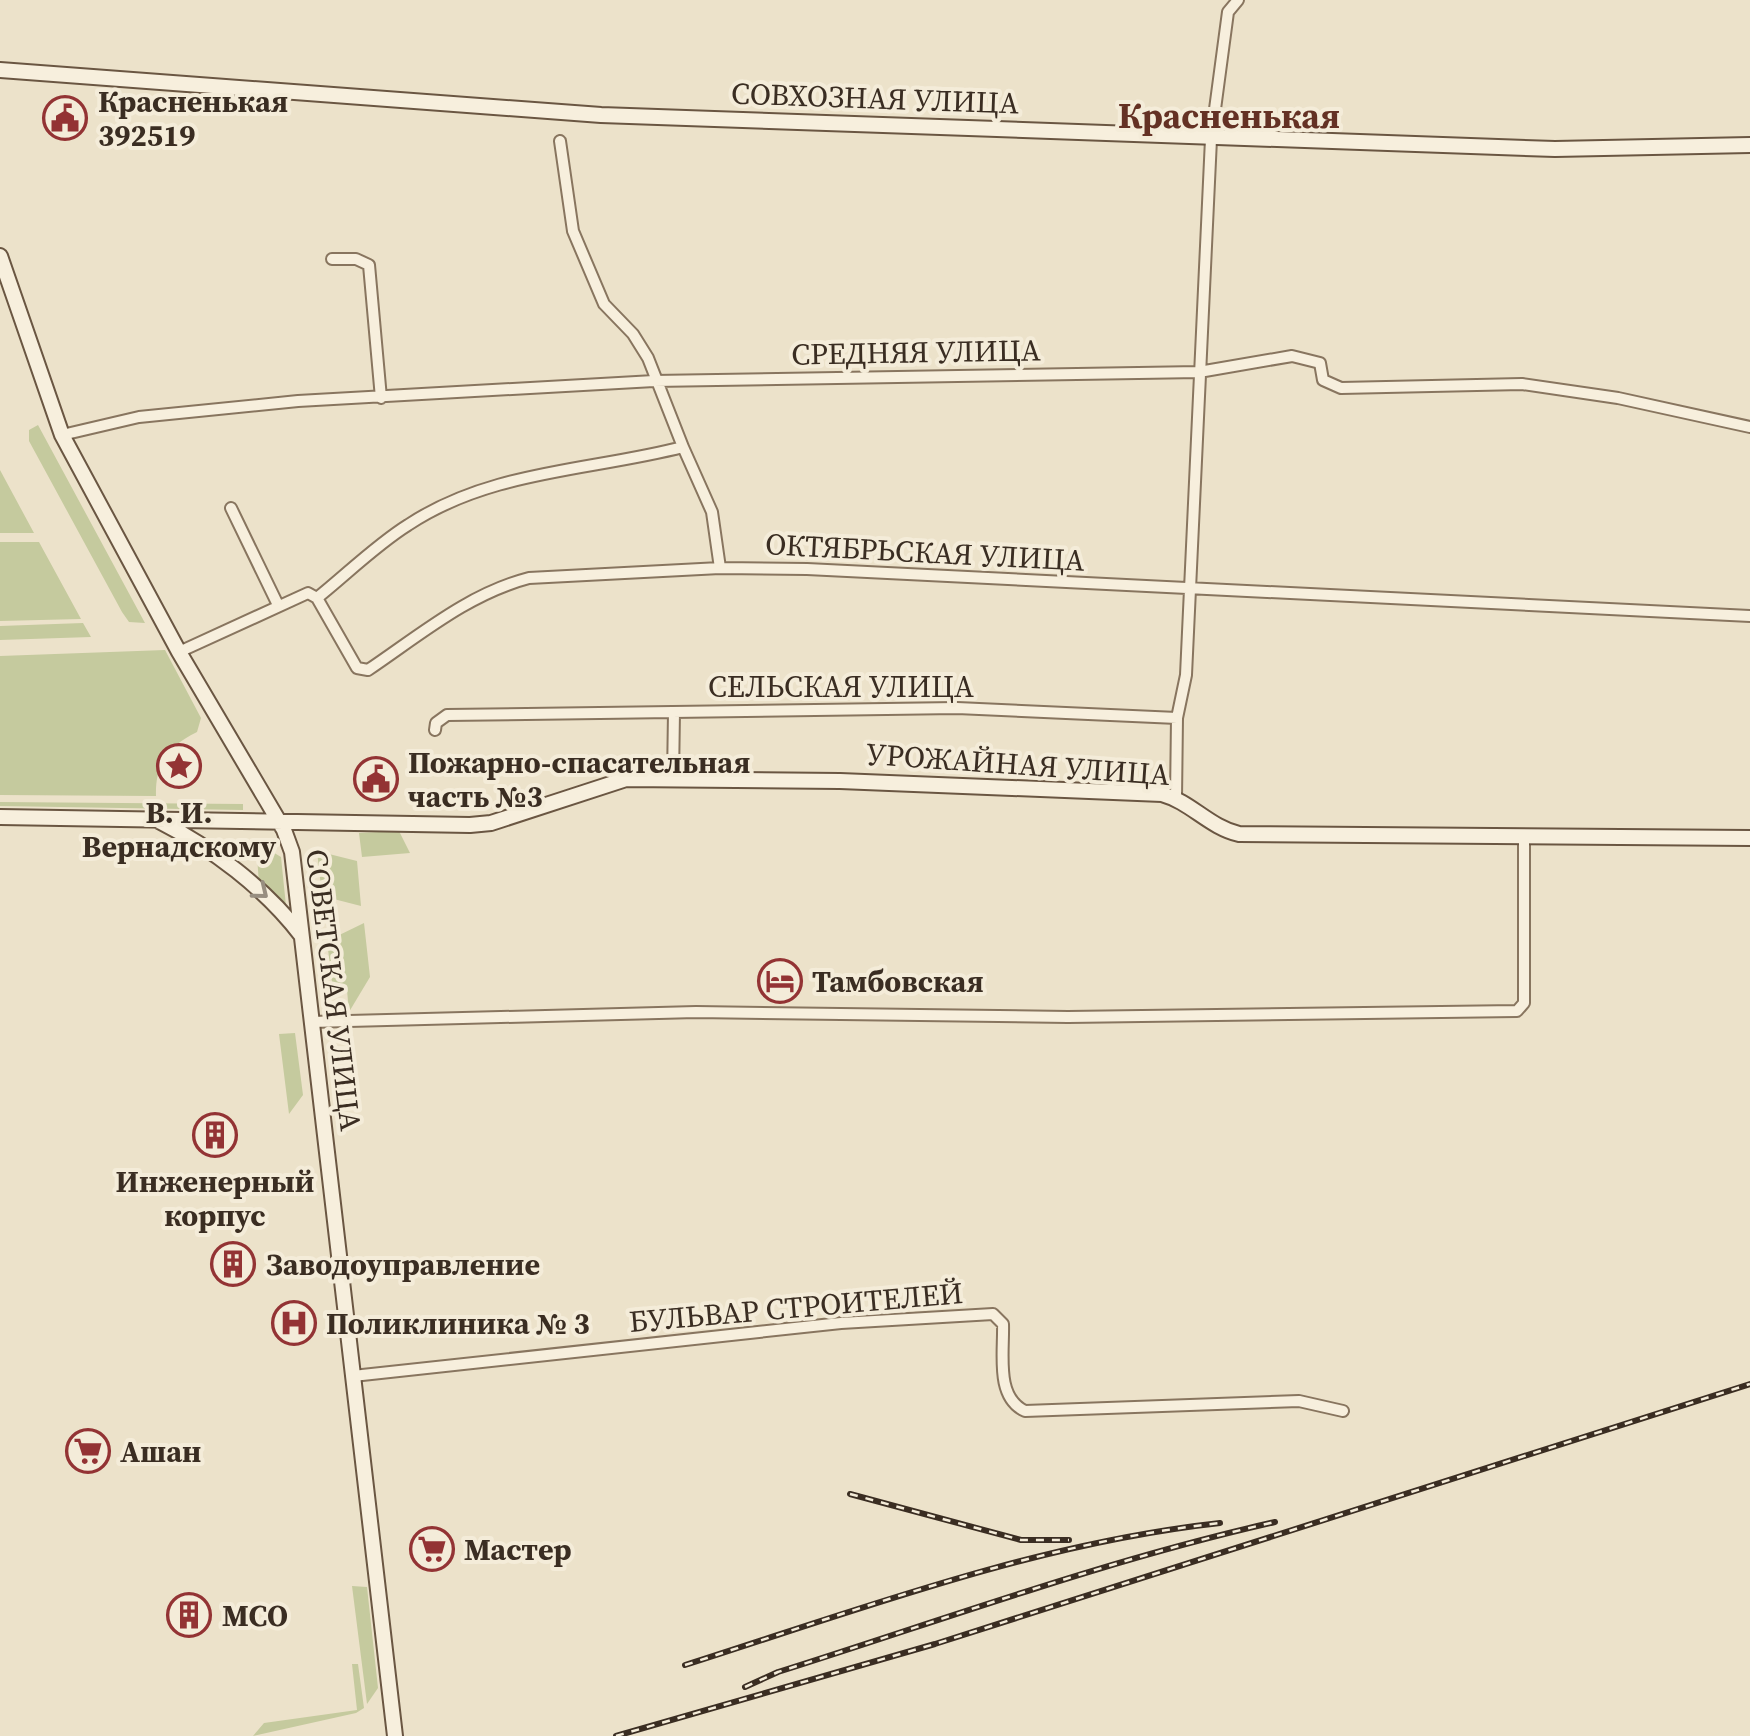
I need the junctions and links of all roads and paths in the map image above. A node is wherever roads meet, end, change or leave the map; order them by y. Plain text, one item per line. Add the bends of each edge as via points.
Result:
1 (1238, 0) edge
2 (0, 70) edge
3 (1211, 138) junction
4 (560, 141) dead end
5 (1750, 145) edge
6 (0, 256) edge
7 (332, 259) dead end
8 (1200, 372) junction
9 (654, 382) junction
10 (382, 398) junction
11 (1750, 427) edge
12 (62, 436) junction
13 (683, 447) junction
14 (231, 508) dead end
15 (720, 568) junction
16 (1188, 590) junction
17 (317, 598) junction
18 (278, 605) junction
19 (1750, 616) edge
20 (179, 652) junction
21 (674, 712) junction
22 (1177, 718) junction
23 (435, 730) dead end
24 (673, 780) junction
25 (1176, 798) junction
26 (0, 818) edge
27 (154, 818) junction
28 (280, 823) junction
29 (1524, 837) junction
30 (1750, 838) edge
31 (302, 936) junction
32 (311, 1022) junction
33 (352, 1376) junction
34 (1343, 1412) dead end
35 (395, 1736) edge

1 - 3 street via 1228,12
2 - 3 street, СОВХОЗНАЯ УЛИЦА via 602,115
3 - 5 street, СОВХОЗНАЯ УЛИЦА via 1590,149
3 - 8 street
4 - 9 street via 573,231 604,304 633,334
6 - 12 street, СОВЕТСКАЯ УЛИЦА
7 - 10 street via 368,265
8 - 9 street, СРЕДНЯЯ УЛИЦА
8 - 11 street, СРЕДНЯЯ УЛИЦА via 1292,356 1320,362 1323,380 1341,388 1522,384
8 - 16 street
9 - 10 street, СРЕДНЯЯ УЛИЦА
9 - 13 street
10 - 12 street, СРЕДНЯЯ УЛИЦА via 139,416
12 - 20 street, СОВЕТСКАЯ УЛИЦА
13 - 15 street via 712,512
13 - 17 street via 555,468 449,502 406,525
14 - 18 street
15 - 16 street, ОКТЯБРЬСКАЯ УЛИЦА
15 - 17 street, ОКТЯБРЬСКАЯ УЛИЦА via 529,578 504,585 362,670
16 - 19 street, ОКТЯБРЬСКАЯ УЛИЦА
16 - 22 street via 1186,675
17 - 18 street via 300,594
18 - 20 street
20 - 28 street, СОВЕТСКАЯ УЛИЦА
21 - 22 street, СЕЛЬСКАЯ УЛИЦА via 957,708
21 - 23 street, СЕЛЬСКАЯ УЛИЦА via 446,715
21 - 24 street
22 - 25 street
24 - 25 street, УРОЖАЙНАЯ УЛИЦА
24 - 28 street, УРОЖАЙНАЯ УЛИЦА via 607,782 470,825
25 - 29 street, УРОЖАЙНАЯ УЛИЦА via 1239,834
26 - 27 street, УРОЖАЙНАЯ УЛИЦА
27 - 28 street, УРОЖАЙНАЯ УЛИЦА
27 -> 31 street via 277,905
28 - 31 street, СОВЕТСКАЯ УЛИЦА via 292,852
29 - 30 street, УРОЖАЙНАЯ УЛИЦА
29 - 32 street via 1524,1003 1517,1011 1068,1017 696,1012
31 - 32 street, СОВЕТСКАЯ УЛИЦА
32 - 33 street, СОВЕТСКАЯ УЛИЦА
33 - 34 street, БУЛЬВАР СТРОИТЕЛЕЙ via 841,1323 993,1314 1004,1324 1006,1394 1024,1411 1299,1402
33 - 35 street, СОВЕТСКАЯ УЛИЦА

